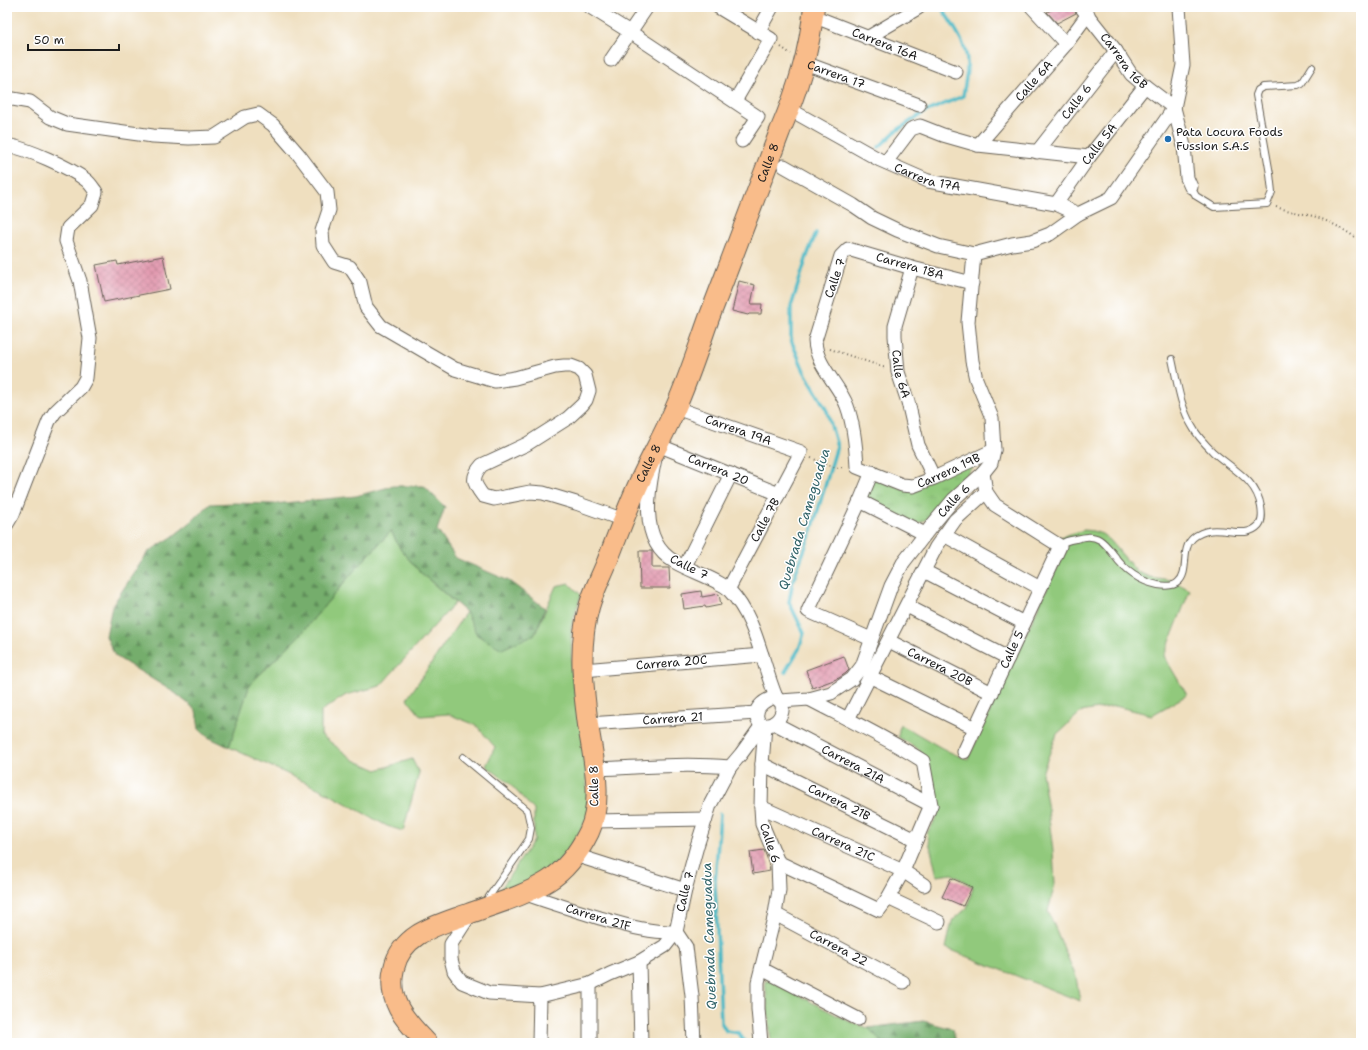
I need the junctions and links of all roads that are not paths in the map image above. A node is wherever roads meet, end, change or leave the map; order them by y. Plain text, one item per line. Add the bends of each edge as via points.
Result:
1 (590, 7) edge
2 (647, 7) edge
3 (718, 7) edge
4 (772, 7) edge
5 (1032, 7) edge
6 (1179, 7) edge
7 (918, 8) edge
8 (1085, 11) edge
9 (813, 12) edge
10 (630, 32) junction
11 (758, 32) junction
12 (867, 38) junction
13 (1066, 44) junction
14 (1116, 51) junction
15 (612, 60) dead end
16 (805, 63) junction
17 (1312, 67) dead end
18 (956, 72) dead end
19 (1145, 86) junction
20 (7, 100) edge
21 (735, 101) junction
22 (919, 105) dead end
23 (1174, 108) junction
24 (789, 109) junction
25 (742, 141) dead end
26 (7, 145) edge
27 (978, 145) junction
28 (1037, 152) junction
29 (1089, 157) junction
30 (883, 161) junction
31 (784, 166) dead end
32 (1191, 187) joint
33 (1056, 204) junction
34 (1078, 214) junction
35 (848, 249) joint
36 (974, 254) junction
37 (912, 268) junction
38 (972, 283) junction
39 (1172, 359) dead end
40 (676, 408) junction
41 (658, 445) junction
42 (994, 450) junction
43 (801, 452) joint
44 (857, 467) joint
45 (872, 472) junction
46 (983, 473) junction
47 (732, 474) junction
48 (934, 478) junction
49 (986, 492) junction
50 (779, 494) junction
51 (860, 501) junction
52 (624, 520) junction
53 (7, 524) edge
54 (925, 534) junction
55 (944, 535) junction
56 (1060, 546) junction
57 (685, 566) junction
58 (924, 571) junction
59 (729, 588) junction
60 (1040, 588) junction
61 (907, 606) junction
62 (1024, 623) junction
63 (871, 639) junction
64 (889, 641) junction
65 (762, 655) junction
66 (1008, 658) junction
67 (583, 670) junction
68 (869, 676) junction
69 (992, 692) junction
70 (804, 700) junction
71 (772, 712) junction
72 (848, 719) junction
73 (588, 724) junction
74 (975, 728) junction
75 (964, 752) dead end
76 (463, 757) dead end
77 (762, 764) junction
78 (730, 767) junction
79 (595, 769) junction
80 (931, 804) junction
81 (761, 807) junction
82 (706, 819) junction
83 (593, 821) junction
84 (916, 840) junction
85 (575, 855) junction
86 (778, 862) junction
87 (902, 871) junction
88 (924, 885) dead end
89 (684, 890) junction
90 (518, 895) junction
91 (888, 898) junction
92 (476, 911) junction
93 (775, 914) junction
94 (939, 922) dead end
95 (676, 932) junction
96 (639, 962) junction
97 (760, 976) junction
98 (903, 982) dead end
99 (590, 984) junction
100 (540, 996) junction
101 (858, 1019) dead end
102 (427, 1043) edge
103 (539, 1043) edge
104 (590, 1043) edge
105 (641, 1043) edge
106 (694, 1043) edge
107 (761, 1043) edge

1 - 10 street
2 - 10 street
3 - 11 street
4 - 11 street
5 - 13 street
6 - 23 street via 1183,65
7 - 12 street
8 - 13 street, Calle 6A
8 - 14 street, Carrera 16B
9 - 12 street, Carrera 16A
9 - 16 main road, Calle 8
10 - 15 street
10 - 21 street
11 - 21 street via 770,40
12 - 18 street, Carrera 16A
13 - 27 street, Calle 6A
14 - 19 street, Carrera 16B via 1131,74
14 - 28 street, Calle 6
16 - 22 street, Carrera 17
16 - 24 main road, Calle 8
17 - 32 lane via 1302,83 1263,87 1256,95 1272,192 1267,204 1214,207 1196,196
19 - 23 street, Carrera 16B
19 - 29 street, Calle 5A
20 - 52 street via 30,102 50,117 67,124 153,136 214,137 245,117 258,114 273,125 327,192 329,210 322,231 323,245 334,262 350,267 360,282 366,307 381,326 455,369 496,382 564,366 571,366 585,375 589,391 586,400 568,418 527,444 482,465 475,475 474,482 483,496 494,499 530,492 543,493
21 - 25 street via 758,117
23 - 32 street via 1184,146 1187,178
23 - 34 street via 1110,198
24 - 30 street, Carrera 17A
24 - 40 main road, Calle 8
26 - 53 street via 19,147 72,170 88,181 96,192 92,205 68,228 66,241 80,281 90,338 86,378 81,387 49,421
27 - 28 street
27 - 30 street via 920,126 911,129
28 - 29 street
29 - 33 street, Calle 5A
30 - 33 street, Carrera 17A via 928,181
31 - 36 street via 897,230 938,246
33 - 34 street, Carrera 17A
34 - 36 street via 1050,234 1032,241
35 - 37 street, Carrera 18A
35 - 44 street, Calle 7 via 841,256 815,344 818,357 847,407
36 - 38 street, Calle 6
37 - 38 street, Carrera 18A
37 - 48 street, Calle 6A via 895,326 898,372 918,446
38 - 42 street, Calle 6 via 968,322 970,345 976,379 992,418
39 - 56 lane via 1191,426 1213,452 1243,475 1258,493 1262,512 1259,525 1245,532 1216,529 1201,532 1189,542 1181,579 1171,585 1143,581 1126,571 1102,541 1095,537 1071,540
40 - 41 main road, Calle 8
40 - 43 street, Carrera 19A
41 - 47 street, Carrera 20
41 - 52 main road, Calle 8
41 - 57 street, Calle 7 via 651,474 650,530 663,554
42 - 46 street, Calle 6 via 991,463
42 - 48 street, Carrera 19B
43 - 50 street, Calle 7B
44 - 45 street, Carrera 19B
45 - 48 street, Carrera 19B via 902,485 913,486
45 - 51 street
46 - 49 street, Carrera 19B
46 - 54 street, Calle 6 via 954,499
47 - 50 street, Carrera 20
47 - 57 street
49 - 55 street via 955,520
49 - 56 street, Carrera 19B via 994,505
50 - 59 street, Calle 7B
51 - 54 street
51 - 63 street via 808,611
52 - 67 main road, Calle 8 via 589,607 584,638
54 - 63 street, Calle 6 via 903,563 891,586
55 - 58 street
55 - 60 street
56 - 60 street, Calle 5
57 - 59 street, Calle 7
58 - 61 street
58 - 62 street
59 - 65 street, Calle 7 via 746,612
60 - 62 street, Calle 5
61 - 64 street
61 - 66 street
62 - 66 street, Calle 5
63 - 70 street, Calle 6 via 862,666 852,679 831,693
64 - 68 street
64 - 69 street, Carrera 20B
65 - 67 street, Carrera 20C
65 - 71 street, Calle 7
66 - 69 street, Calle 5
67 - 73 main road, Calle 8
68 - 72 street
68 - 74 street
69 - 74 street, Calle 5
70 - 71 street, Calle 6 via 790,708
70 - 72 street
71 - 73 street, Carrera 21
71 - 77 street, Calle 6
71 - 78 street, Calle 7
71 - 80 street, Carrera 21A
72 - 80 street via 923,761
73 - 79 main road, Calle 8
74 - 75 street, Calle 5
76 - 92 lane via 527,810 531,828 529,839 498,886
77 - 81 street, Calle 6
77 - 84 street, Carrera 21B
78 - 79 street via 676,765
78 - 82 street, Calle 7 via 710,805
79 - 83 main road, Calle 8
80 - 84 street
81 - 86 street, Calle 6 via 762,824
81 - 87 street, Carrera 21C
82 - 83 street
82 - 89 street, Calle 7
83 - 85 main road, Calle 8
84 - 87 street
85 - 89 street
85 - 90 main road, Calle 8 via 550,880
86 - 91 street via 880,910
86 - 93 street, Calle 6 via 779,890
87 - 88 street, Carrera 21C
87 - 91 street
89 - 95 street, Calle 7
90 - 92 main road, Calle 8
90 - 95 street, Carrera 21F via 644,930
91 - 94 street
92 - 100 street via 460,928 451,944 454,971 462,982 489,993
92 - 102 main road, Calle 8 via 437,925 409,941 400,950 393,973 394,996 404,1018
93 - 97 street, Calle 6
93 - 98 street, Carrera 22
95 - 96 street via 665,946
95 - 106 street via 686,947
96 - 99 street
96 - 105 street
97 - 101 street
97 - 107 street, Calle 6 via 758,1009
99 - 100 street
99 - 104 street
100 - 103 street

